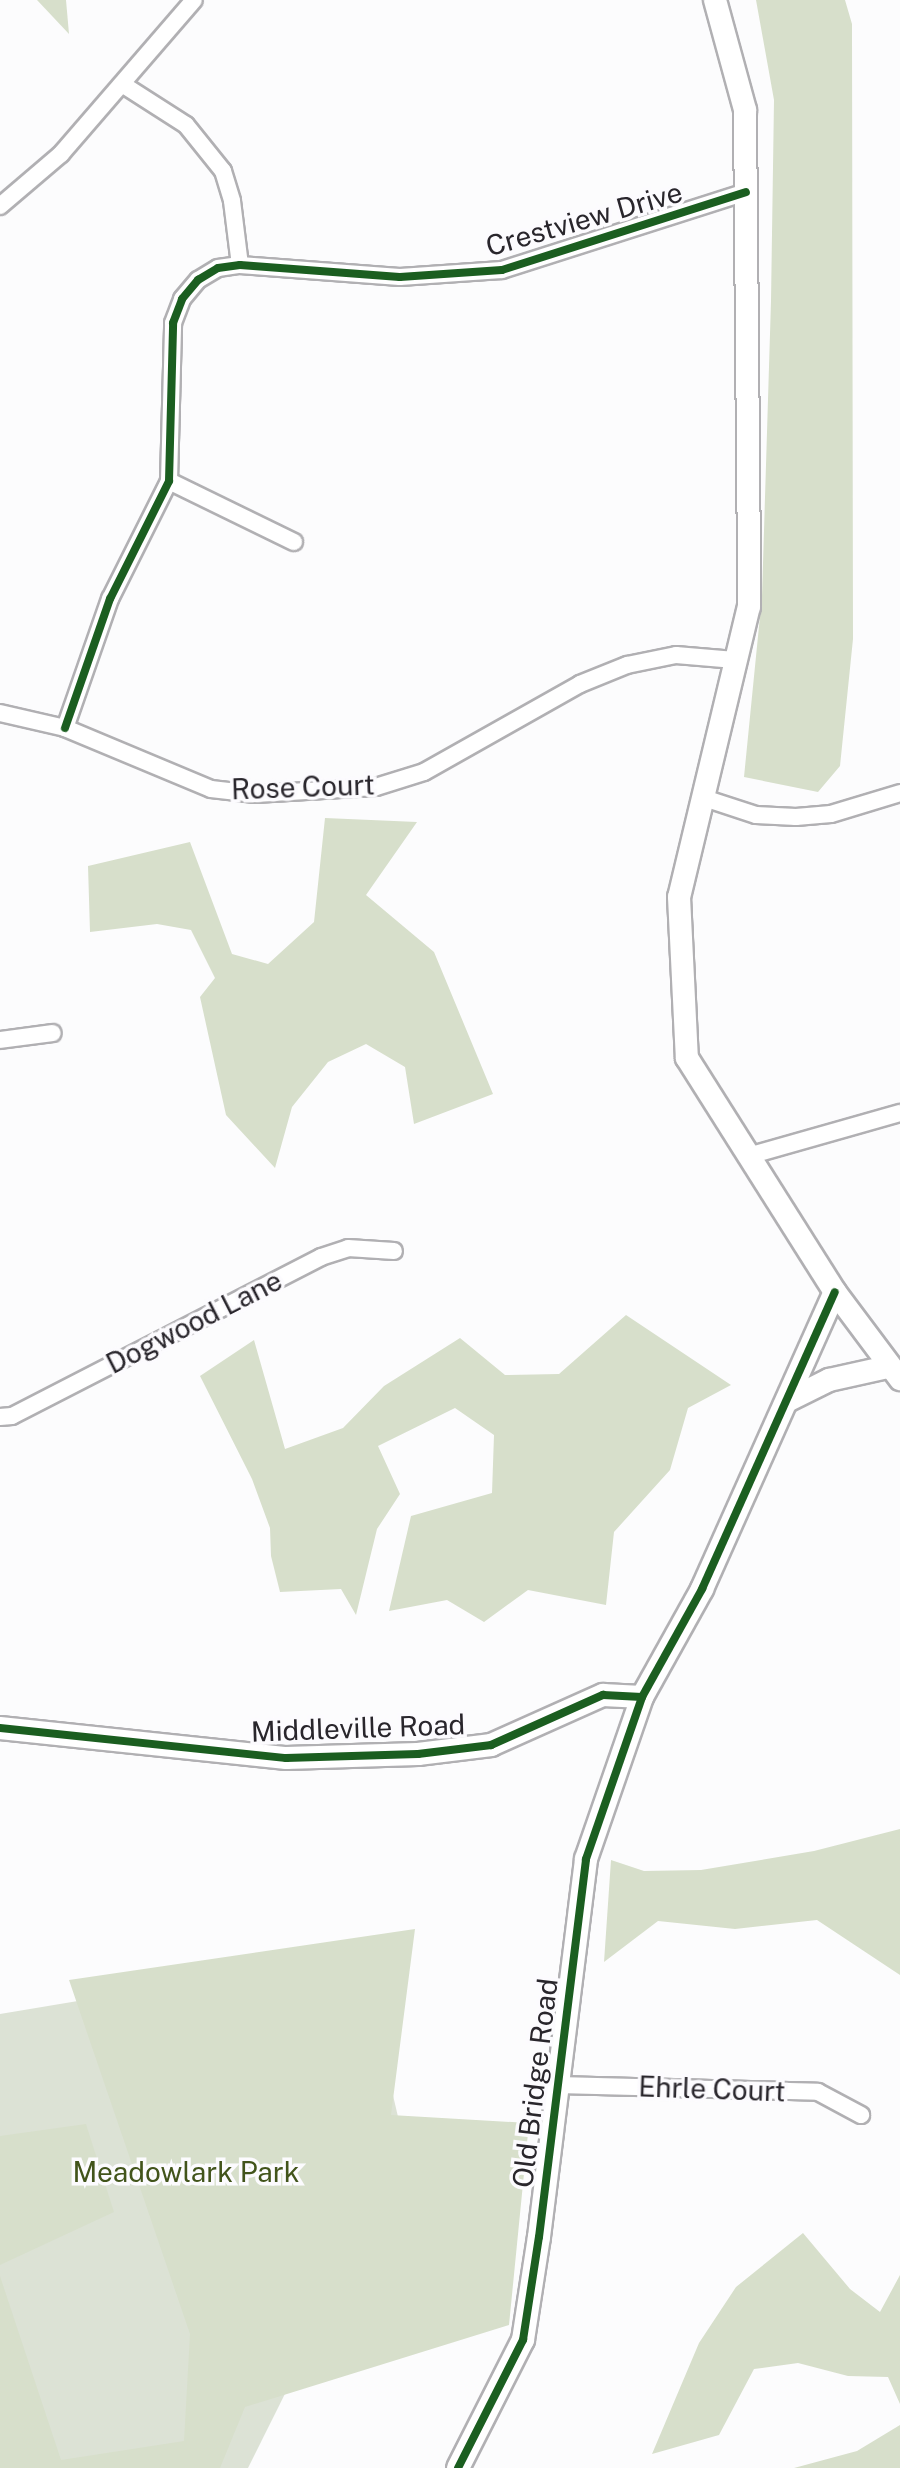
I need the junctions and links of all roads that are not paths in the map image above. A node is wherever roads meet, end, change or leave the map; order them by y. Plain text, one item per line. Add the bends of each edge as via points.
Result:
1 (194, 0) edge
2 (715, 0) edge
3 (122, 84) junction
4 (746, 192) junction
5 (0, 206) edge
6 (240, 265) junction
7 (169, 481) junction
8 (294, 542) dead end
9 (735, 660) junction
10 (0, 713) edge
11 (65, 728) junction
12 (900, 793) edge
13 (704, 798) junction
14 (53, 1033) dead end
15 (0, 1040) edge
16 (900, 1113) edge
17 (748, 1156) junction
18 (394, 1251) dead end
19 (835, 1292) junction
20 (894, 1373) edge
21 (789, 1400) junction
22 (0, 1417) edge
23 (642, 1697) junction
24 (0, 1728) edge
25 (558, 2085) junction
26 (861, 2115) dead end
27 (458, 2468) edge

1 - 3 street
2 - 4 street via 745,110
3 - 5 street via 61,154
3 - 6 street via 186,125 223,171
4 - 6 street, Crestview Drive via 502,270 400,277
4 - 9 street via 749,606
6 - 7 street via 218,268 198,280 182,299 173,323
7 - 8 street
7 - 11 street via 110,599
9 - 11 street, Rose Court via 676,655 627,665 580,684 424,772 376,787 255,794 211,789
9 - 13 street
10 - 11 street, Rose Court
12 - 13 street via 831,814 796,817 756,815
13 - 17 street via 679,897 687,1058
14 - 15 street
16 - 17 street
17 - 19 street
18 - 22 street, Dogwood Lane via 348,1248 321,1257 12,1416
19 - 20 street
19 - 21 street
20 - 21 street via 829,1380
21 - 23 street via 702,1589
23 - 24 street, Middleville Road via 603,1695 491,1745 418,1754 286,1758
23 - 25 street, Old Bridge Road via 586,1859
25 - 26 street, Ehrle Court via 818,2092
25 - 27 street, Old Bridge Road via 523,2340

